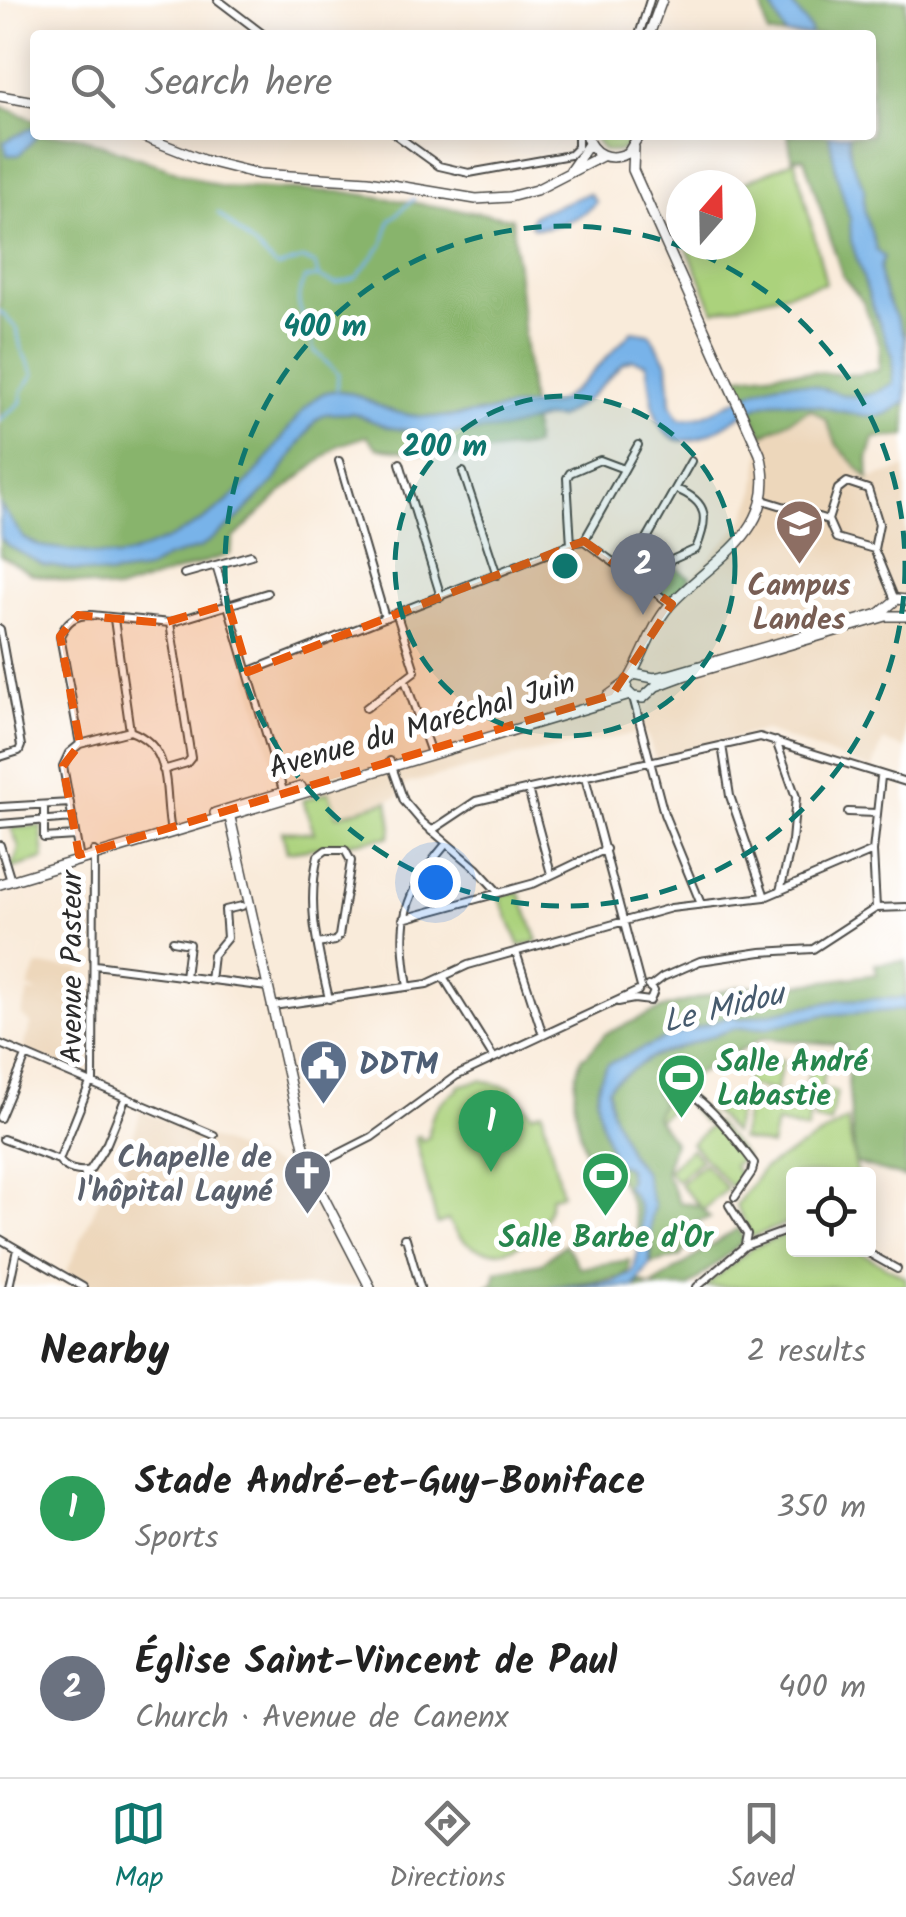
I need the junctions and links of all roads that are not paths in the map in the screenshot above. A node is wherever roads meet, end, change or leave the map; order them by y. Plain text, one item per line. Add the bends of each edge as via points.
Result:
1 (218, 0) edge
2 (650, 0) edge
3 (662, 0) edge
4 (257, 30) edge
5 (641, 30) edge
6 (651, 30) edge
7 (0, 96) edge
8 (30, 101) edge
9 (152, 140) edge
10 (403, 140) edge
11 (578, 140) edge
12 (586, 140) edge
13 (588, 140) edge
14 (637, 140) edge
15 (634, 146) junction
16 (602, 156) junction
17 (620, 156) junction
18 (634, 170) junction
19 (569, 172) junction
20 (638, 445) dead end
21 (339, 461) dead end
22 (691, 462) dead end
23 (400, 463) dead end
24 (624, 469) junction
25 (463, 472) dead end
26 (676, 489) junction
27 (763, 500) junction
28 (828, 520) junction
29 (577, 542) junction
30 (874, 549) junction
31 (251, 555) dead end
32 (216, 565) junction
33 (184, 574) dead end
34 (497, 574) junction
35 (631, 574) junction
36 (267, 593) dead end
37 (441, 597) junction
38 (228, 604) junction
39 (672, 604) junction
40 (897, 605) edge
41 (397, 615) junction
42 (906, 616) edge
43 (114, 619) junction
44 (385, 619) junction
45 (170, 624) junction
46 (0, 628) edge
47 (642, 656) junction
48 (248, 672) junction
49 (647, 676) junction
50 (628, 679) junction
51 (405, 680) junction
52 (651, 689) junction
53 (635, 697) junction
54 (366, 708) dead end
55 (130, 731) junction
56 (776, 741) junction
57 (80, 744) junction
58 (722, 745) junction
59 (430, 751) junction
60 (0, 757) edge
61 (650, 762) junction
62 (391, 763) junction
63 (163, 770) junction
64 (585, 777) junction
65 (881, 777) junction
66 (906, 782) edge
67 (528, 790) junction
68 (284, 795) junction
69 (70, 803) junction
70 (44, 806) junction
71 (0, 807) edge
72 (229, 812) junction
73 (848, 812) dead end
74 (877, 812) junction
75 (72, 818) junction
76 (46, 820) junction
77 (0, 824) edge
78 (171, 829) junction
79 (432, 831) junction
80 (76, 836) junction
81 (446, 844) junction
82 (0, 846) edge
83 (606, 849) junction
84 (873, 852) junction
85 (94, 853) junction
86 (80, 857) junction
87 (551, 874) junction
88 (5, 881) edge
89 (498, 892) junction
90 (780, 892) junction
91 (765, 897) junction
92 (701, 904) junction
93 (242, 906) dead end
94 (906, 907) edge
95 (876, 908) junction
96 (404, 918) junction
97 (626, 921) junction
98 (173, 941) dead end
99 (317, 944) junction
100 (516, 952) junction
101 (95, 965) junction
102 (185, 977) junction
103 (444, 978) junction
104 (210, 981) junction
105 (408, 987) junction
106 (650, 987) junction
107 (267, 988) junction
108 (640, 992) junction
109 (328, 999) junction
110 (271, 1006) junction
111 (542, 1035) junction
112 (0, 1044) edge
113 (26, 1056) junction
114 (493, 1058) junction
115 (670, 1083) dead end
116 (92, 1084) junction
117 (125, 1099) junction
118 (0, 1118) edge
119 (214, 1135) dead end
120 (3, 1139) dead end
121 (59, 1160) junction
122 (309, 1169) junction
123 (84, 1172) junction
124 (87, 1183) dead end
125 (735, 1198) dead end
126 (728, 1204) dead end
127 (786, 1231) edge
128 (404, 1238) dead end
129 (0, 1239) edge
130 (745, 1246) junction
131 (18, 1249) junction
132 (876, 1257) edge
133 (898, 1269) dead end
134 (9, 1287) edge
135 (83, 1287) edge
136 (370, 1287) edge
137 (420, 1287) edge
138 (698, 1287) edge

1 - 4 street
2 - 5 street
3 - 6 main road
7 - 8 main road
9 - 19 main road via 260,174 380,182 476,198 522,194
10 - 11 street via 440,166 469,172 570,155
12 - 19 main road
13 - 16 main road
14 - 15 main road
15 - 17 main road
15 - 18 main road
16 - 17 main road
16 - 19 main road
17 - 18 main road
18 - 27 main road via 744,418 764,470
20 - 24 street
21 - 44 street
22 - 26 street
23 - 37 street
24 - 29 street
24 - 29 street via 594,461 567,478
25 - 34 street
26 - 35 street
26 - 35 street via 698,503 705,517 696,548
27 - 28 street
27 - 39 main road via 743,538
28 - 30 street via 836,538
28 - 30 street via 838,489 847,482 868,488 879,524
29 - 34 street
29 - 35 street
30 - 40 street
31 - 32 street
32 - 33 street
32 - 38 street
34 - 37 street
35 - 39 street
36 - 38 street
37 - 41 street
38 - 45 street
38 - 48 street
39 - 47 main road
40 - 42 main road
40 - 49 main road via 669,676
40 - 52 main road
41 - 44 street
41 - 51 street via 415,671
43 - 45 street
43 - 55 street
43 - 57 street via 78,615 60,636
44 - 48 street
45 - 63 street via 191,758
46 - 60 street via 21,746
47 - 49 main road
47 - 50 main road
48 - 68 street
49 - 50 main road
49 - 52 main road
50 - 53 main road
50 - 59 main road, Avenue du Maréchal Juin via 612,695
51 - 54 street
51 - 59 street
52 - 53 main road
53 - 59 main road, Avenue du Maréchal Juin
53 - 61 street
55 - 57 street
55 - 63 street via 158,748
56 - 58 street via 760,737
56 - 65 street
56 - 90 street via 796,797
57 - 69 street via 62,766
58 - 61 street
58 - 91 street via 730,796
59 - 62 main road, Avenue du Maréchal Juin
61 - 64 street
61 - 92 street
62 - 68 main road, Avenue du Maréchal Juin
62 - 79 street via 404,801
63 - 78 street
64 - 67 street
64 - 83 street
65 - 66 street
65 - 74 street
67 - 79 street via 476,801
67 - 87 street
68 - 72 main road, Avenue du Maréchal Juin
69 - 70 street
69 - 75 street
70 - 71 street
70 - 76 street
72 - 78 main road, Avenue du Maréchal Juin
72 - 107 main road
73 - 74 street
74 - 84 street
75 - 76 street
75 - 80 street
76 - 77 street
76 - 80 street via 44,838
78 - 85 main road, Avenue du Maréchal Juin
79 - 81 street
80 - 86 street
81 - 89 street
81 - 96 street via 416,884
82 - 88 street
83 - 87 street
83 - 97 street
84 - 90 street
84 - 95 street
85 - 86 main road, Avenue du Maréchal Juin
85 - 101 street, Avenue Pasteur
86 - 88 main road, Avenue du Maréchal Juin
87 - 89 street
89 - 96 street
90 - 91 street
91 - 92 street
92 - 97 street
93 - 104 street via 225,910 227,938 213,956
94 - 95 street
95 - 106 street via 812,949 700,961
96 - 105 street
97 - 100 street
97 - 108 street
98 - 102 street via 189,944
99 - 99 street via 339,936 351,861 344,850 323,852 317,860 311,903
99 - 109 street
100 - 103 street
100 - 111 street
101 - 102 street
101 - 116 street, Avenue Pasteur
102 - 104 street
103 - 105 street
103 - 114 street
104 - 107 street
105 - 109 street
106 - 108 street
106 - 108 street via 647,1002
107 - 110 main road
108 - 111 street
109 - 110 street
110 - 122 main road
111 - 114 street
112 - 113 street
113 - 116 street
113 - 118 street
114 - 122 street via 456,1076 372,1138
115 - 125 street via 704,1106 754,1164
116 - 117 street
116 - 121 street
117 - 119 street
117 - 123 street via 107,1143
120 - 121 street
121 - 123 street
122 - 136 main road
123 - 124 street
126 - 130 street via 747,1234
127 - 130 street
128 - 137 street
129 - 131 street
130 - 138 street
131 - 134 street
131 - 135 street
132 - 133 street

